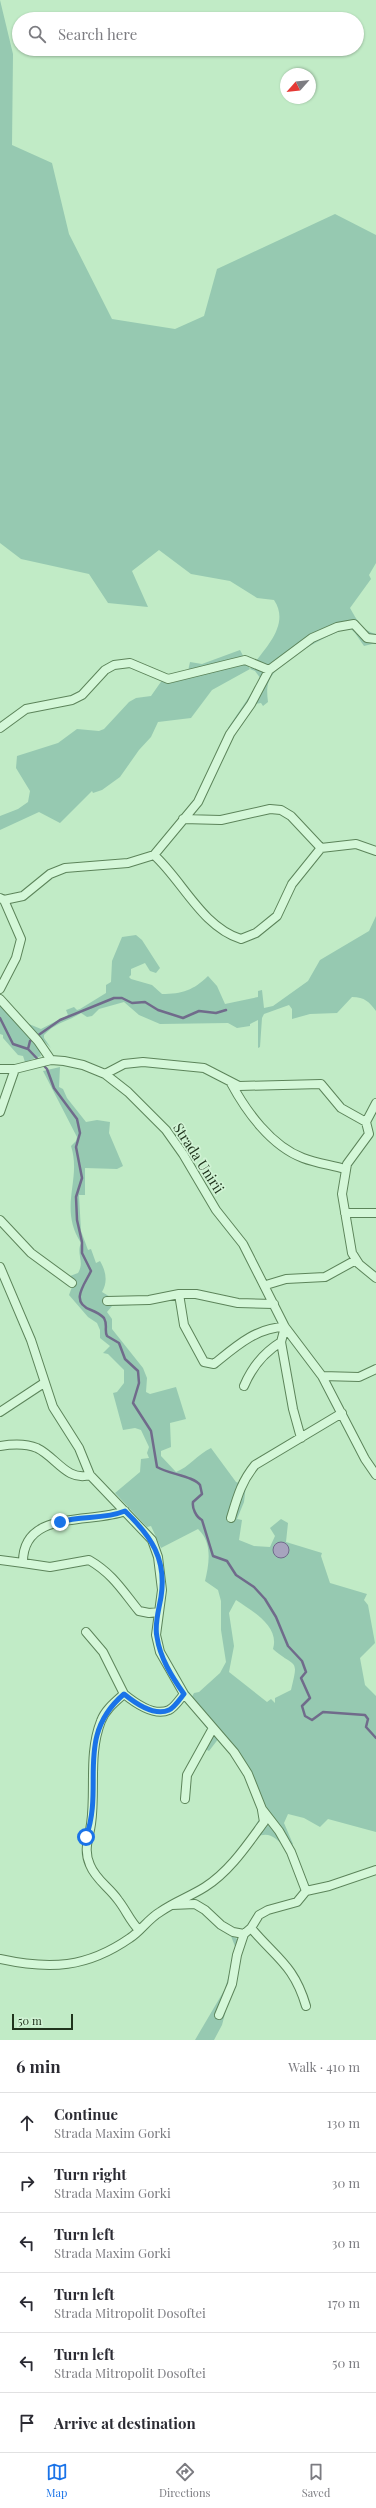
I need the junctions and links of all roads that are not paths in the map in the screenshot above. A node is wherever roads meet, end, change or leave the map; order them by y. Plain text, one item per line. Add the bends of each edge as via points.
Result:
1 (376, 639) edge
2 (269, 670) junction
3 (0, 728) edge
4 (183, 819) junction
5 (321, 848) junction
6 (376, 851) edge
7 (154, 855) junction
8 (2, 899) edge
9 (0, 990) edge
10 (0, 999) edge
11 (51, 1060) junction
12 (0, 1069) edge
13 (15, 1069) junction
14 (105, 1074) junction
15 (231, 1082) junction
16 (376, 1103) edge
17 (0, 1112) edge
18 (366, 1122) junction
19 (372, 1136) edge
20 (345, 1169) junction
21 (345, 1213) junction
22 (376, 1213) edge
23 (0, 1220) edge
24 (356, 1260) junction
25 (0, 1267) edge
26 (376, 1278) edge
27 (72, 1283) dead end
28 (266, 1285) junction
29 (178, 1294) junction
30 (107, 1301) dead end
31 (274, 1304) junction
32 (285, 1327) junction
33 (281, 1342) junction
34 (376, 1369) edge
35 (322, 1376) junction
36 (44, 1383) junction
37 (244, 1386) dead end
38 (0, 1412) edge
39 (342, 1413) junction
40 (301, 1438) junction
41 (0, 1446) edge
42 (90, 1475) junction
43 (376, 1475) edge
44 (125, 1511) junction
45 (231, 1518) dead end
46 (0, 1560) edge
47 (23, 1563) junction
48 (159, 1612) junction
49 (86, 1632) dead end
50 (124, 1694) junction
51 (184, 1694) junction
52 (213, 1728) junction
53 (185, 1799) dead end
54 (262, 1809) junction
55 (376, 1870) edge
56 (306, 1891) junction
57 (172, 1905) junction
58 (251, 1928) junction
59 (138, 1930) junction
60 (244, 1934) junction
61 (0, 1959) edge
62 (306, 2006) dead end
63 (219, 2016) dead end

1 - 2 street via 367,638 354,624 348,624 312,638
2 - 3 street via 245,660 168,679 130,664 114,665 105,670 82,695 72,700 26,710
2 - 4 street via 251,704 230,734 198,802
4 - 5 street via 221,820 270,809 282,810
4 - 7 street
5 - 6 street via 356,844
5 - 7 street via 292,884 277,916 256,933 241,939 231,934 192,902
7 - 8 street via 128,863 65,868 50,874 23,896
8 - 9 street via 21,939 16,958
10 - 11 street via 38,1040
11 - 13 street, Strada Unirii
11 - 14 street, Strada Unirii via 83,1065
12 - 13 street, Strada Unirii
13 - 17 street
14 - 15 street via 124,1064 143,1062 204,1068
14 - 28 street, Strada Unirii via 128,1092 166,1130 184,1154 216,1210 243,1244
15 - 18 street via 248,1086 321,1084 341,1108
15 - 20 street via 244,1105 285,1149 302,1158
16 - 18 street
18 - 19 street
19 - 20 street
20 - 21 street via 342,1194
21 - 22 street
21 - 24 street via 352,1253
23 - 27 street via 31,1253
24 - 26 street
24 - 28 street via 325,1277 286,1279
25 - 36 street via 31,1340
28 - 31 street, Strada Unirii
29 - 30 street via 149,1300
29 - 31 street via 196,1294 238,1304
29 - 32 street via 184,1324 204,1362 208,1364 214,1364 258,1333 272,1327
31 - 32 street, Strada Unirii
32 - 33 street
32 - 35 street, Strada Unirii
33 - 37 street via 256,1363
33 - 40 street
34 - 35 street via 359,1377
35 - 39 street, Strada Unirii
36 - 38 street
36 - 42 street via 53,1407 79,1448
39 - 40 street
39 - 43 street, Strada Unirii
40 - 45 street via 255,1465 238,1491
41 - 42 street via 17,1444 36,1448 71,1474 82,1477
42 - 44 street
44 - 47 street via 103,1518 72,1518 51,1524 30,1537 22,1553
44 - 48 street via 152,1540 158,1557 162,1590
46 - 47 street
47 - 48 street via 50,1567 89,1560 127,1592 139,1611
48 - 51 street via 156,1635 160,1652
49 - 50 street via 103,1652
50 - 51 street via 141,1706 159,1712 170,1710
50 - 59 street via 110,1706 101,1720 98,1732 92,1762 91,1824 86,1837 85,1851 96,1875 118,1899
51 - 52 street
52 - 53 street via 187,1774
52 - 54 street via 234,1752 248,1774
54 - 56 street via 291,1852
54 - 57 street via 264,1822 225,1871 204,1887
55 - 56 street
56 - 58 street via 297,1902 264,1912
57 - 59 street
57 - 60 street via 195,1904 221,1925 233,1932
58 - 60 street
58 - 62 street via 289,1968 300,1984
59 - 61 street via 132,1938 102,1955 65,1966 31,1965
60 - 63 street via 232,1984

